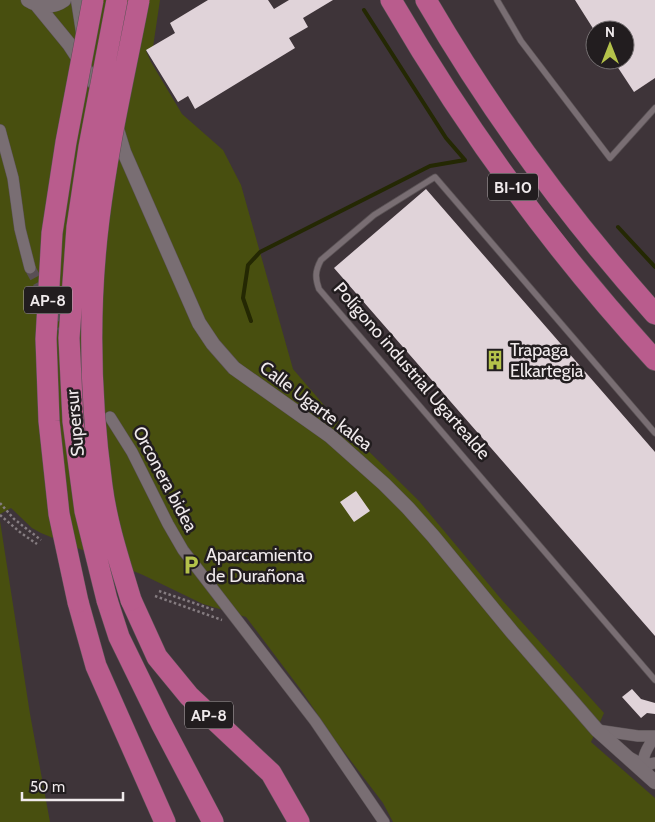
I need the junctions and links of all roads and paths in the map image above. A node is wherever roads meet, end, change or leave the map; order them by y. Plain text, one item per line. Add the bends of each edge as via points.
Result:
1 (64, 0) edge
2 (78, 0) edge
3 (93, 0) edge
4 (117, 0) edge
5 (139, 0) edge
6 (391, 0) edge
7 (426, 0) edge
8 (497, 0) edge
9 (33, 2) edge
10 (90, 74) junction
11 (655, 108) edge
12 (0, 130) edge
13 (30, 268) tunnel mouth
14 (655, 314) edge
15 (655, 360) edge
16 (110, 417) dead end
17 (655, 433) edge
18 (0, 503) edge
19 (0, 515) edge
20 (40, 540) dead end
21 (36, 544) dead end
22 (160, 591) dead end
23 (155, 596) dead end
24 (237, 618) junction
25 (244, 628) junction
26 (655, 680) edge
27 (597, 730) junction
28 (655, 736) edge
29 (610, 743) junction
30 (650, 764) edge
31 (655, 780) edge
32 (166, 822) edge
33 (213, 822) edge
34 (299, 822) edge
35 (384, 822) edge

1 - 9 street via 49,6
2 - 10 street
3 - 32 highway, Supersur / AP-8, bridge via 52,233 46,339 49,421 59,514 96,666
4 - 33 highway, Supersur / AP-8, bridge via 77,227 69,338 74,421 85,511 119,637
5 - 34 highway, AP-8, bridge via 108,156 94,272 91,336 102,488 131,600 157,657 189,696 271,773
6 - 15 highway, BI-10 via 465,118 532,212
7 - 14 highway, BI-10 via 516,138 578,223
8 - 11 lane via 522,41 610,158
9 - 10 street, Calle Ugarte kalea
10 - 27 street, Calle Ugarte kalea via 111,110 124,152 199,323 213,344 234,368 330,436 384,484 433,536
12 - 13 street via 14,178 20,229
16 - 24 street, Orconera bidea via 183,550
17 - 26 lane, Polígono industrial Ugartealde via 435,177 374,215 321,260 316,269 319,289
18 - 20 path
19 - 21 path
22 - 24 path
23 - 25 path
24 - 25 street, Orconera bidea
25 - 35 street, Orconera bidea via 315,721
27 - 28 street
27 - 29 street, Calle Ugarte kalea
28 - 30 street via 644,756
29 - 30 street via 633,760
29 - 31 street, Calle Ugarte kalea
30 - 31 street via 650,774

